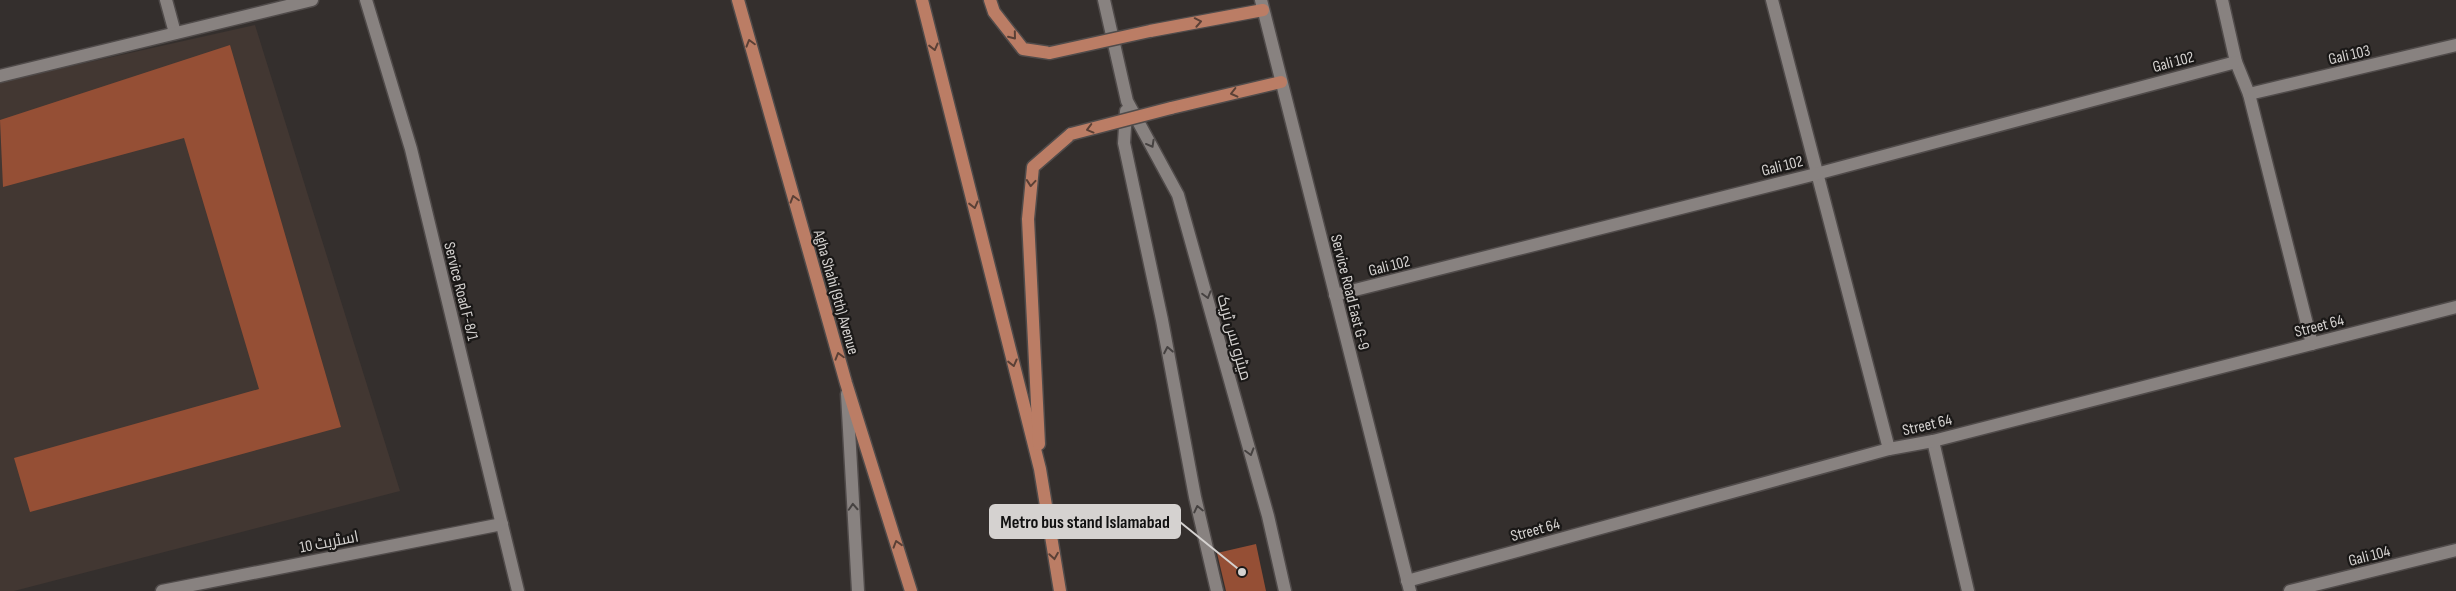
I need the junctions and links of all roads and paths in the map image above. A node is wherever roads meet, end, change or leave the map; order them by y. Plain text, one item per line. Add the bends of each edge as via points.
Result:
1 (166, 0) edge
2 (312, 0) edge
3 (366, 0) edge
4 (738, 0) edge
5 (922, 0) edge
6 (990, 0) edge
7 (1104, 0) edge
8 (1772, 0) edge
9 (2222, 0) edge
10 (1262, 5) edge
11 (175, 33) junction
12 (2456, 45) edge
13 (2236, 62) junction
14 (0, 76) edge
15 (1281, 82) junction
16 (2249, 94) junction
17 (1127, 101) junction
18 (1816, 174) junction
19 (1335, 295) junction
20 (2456, 307) edge
21 (2312, 344) junction
22 (846, 383) junction
23 (1932, 441) junction
24 (1889, 449) junction
25 (1040, 469) junction
26 (502, 524) junction
27 (2456, 550) edge
28 (1409, 586) edge
29 (167, 590) edge
30 (518, 591) edge
31 (858, 591) edge
32 (911, 591) edge
33 (1060, 591) edge
34 (1217, 591) edge
35 (1285, 591) edge
36 (1968, 591) edge
37 (2290, 591) edge

1 - 11 street
2 - 11 street
3 - 26 street, Service Road F-8/1 via 411,150
22 -> 4 main road, Agha Shahi (9th) Avenue
5 -> 25 main road
6 -> 10 main road, bridge via 994,12 1023,49 1050,53
7 - 17 street, میٹرو بس ٹریک
8 - 18 street
9 - 13 street
10 - 15 street, Service Road East G-9
11 - 14 street
12 - 16 street, Gali 103
13 - 16 street
13 - 18 street, Gali 102
15 - 19 street, Service Road East G-9
15 -> 25 main road, bridge via 1071,134 1032,167 1028,219
16 - 21 street
34 -> 17 street, میٹرو بس ٹریک via 1124,143
17 -> 35 street, میٹرو بس ٹریک via 1178,194 1268,516
18 - 19 street, Gali 102
18 - 24 street
19 - 28 street, Service Road East G-9
20 - 21 street, Street 64
21 - 23 street, Street 64
31 -> 22 street
32 -> 22 main road, Agha Shahi (9th) Avenue
23 - 24 street, Street 64
23 - 36 street
24 - 28 street, Street 64
25 -> 33 main road
26 - 29 street, اسٹریٹ 10
26 - 30 street, Service Road F-8/1
27 - 37 street, Gali 104

